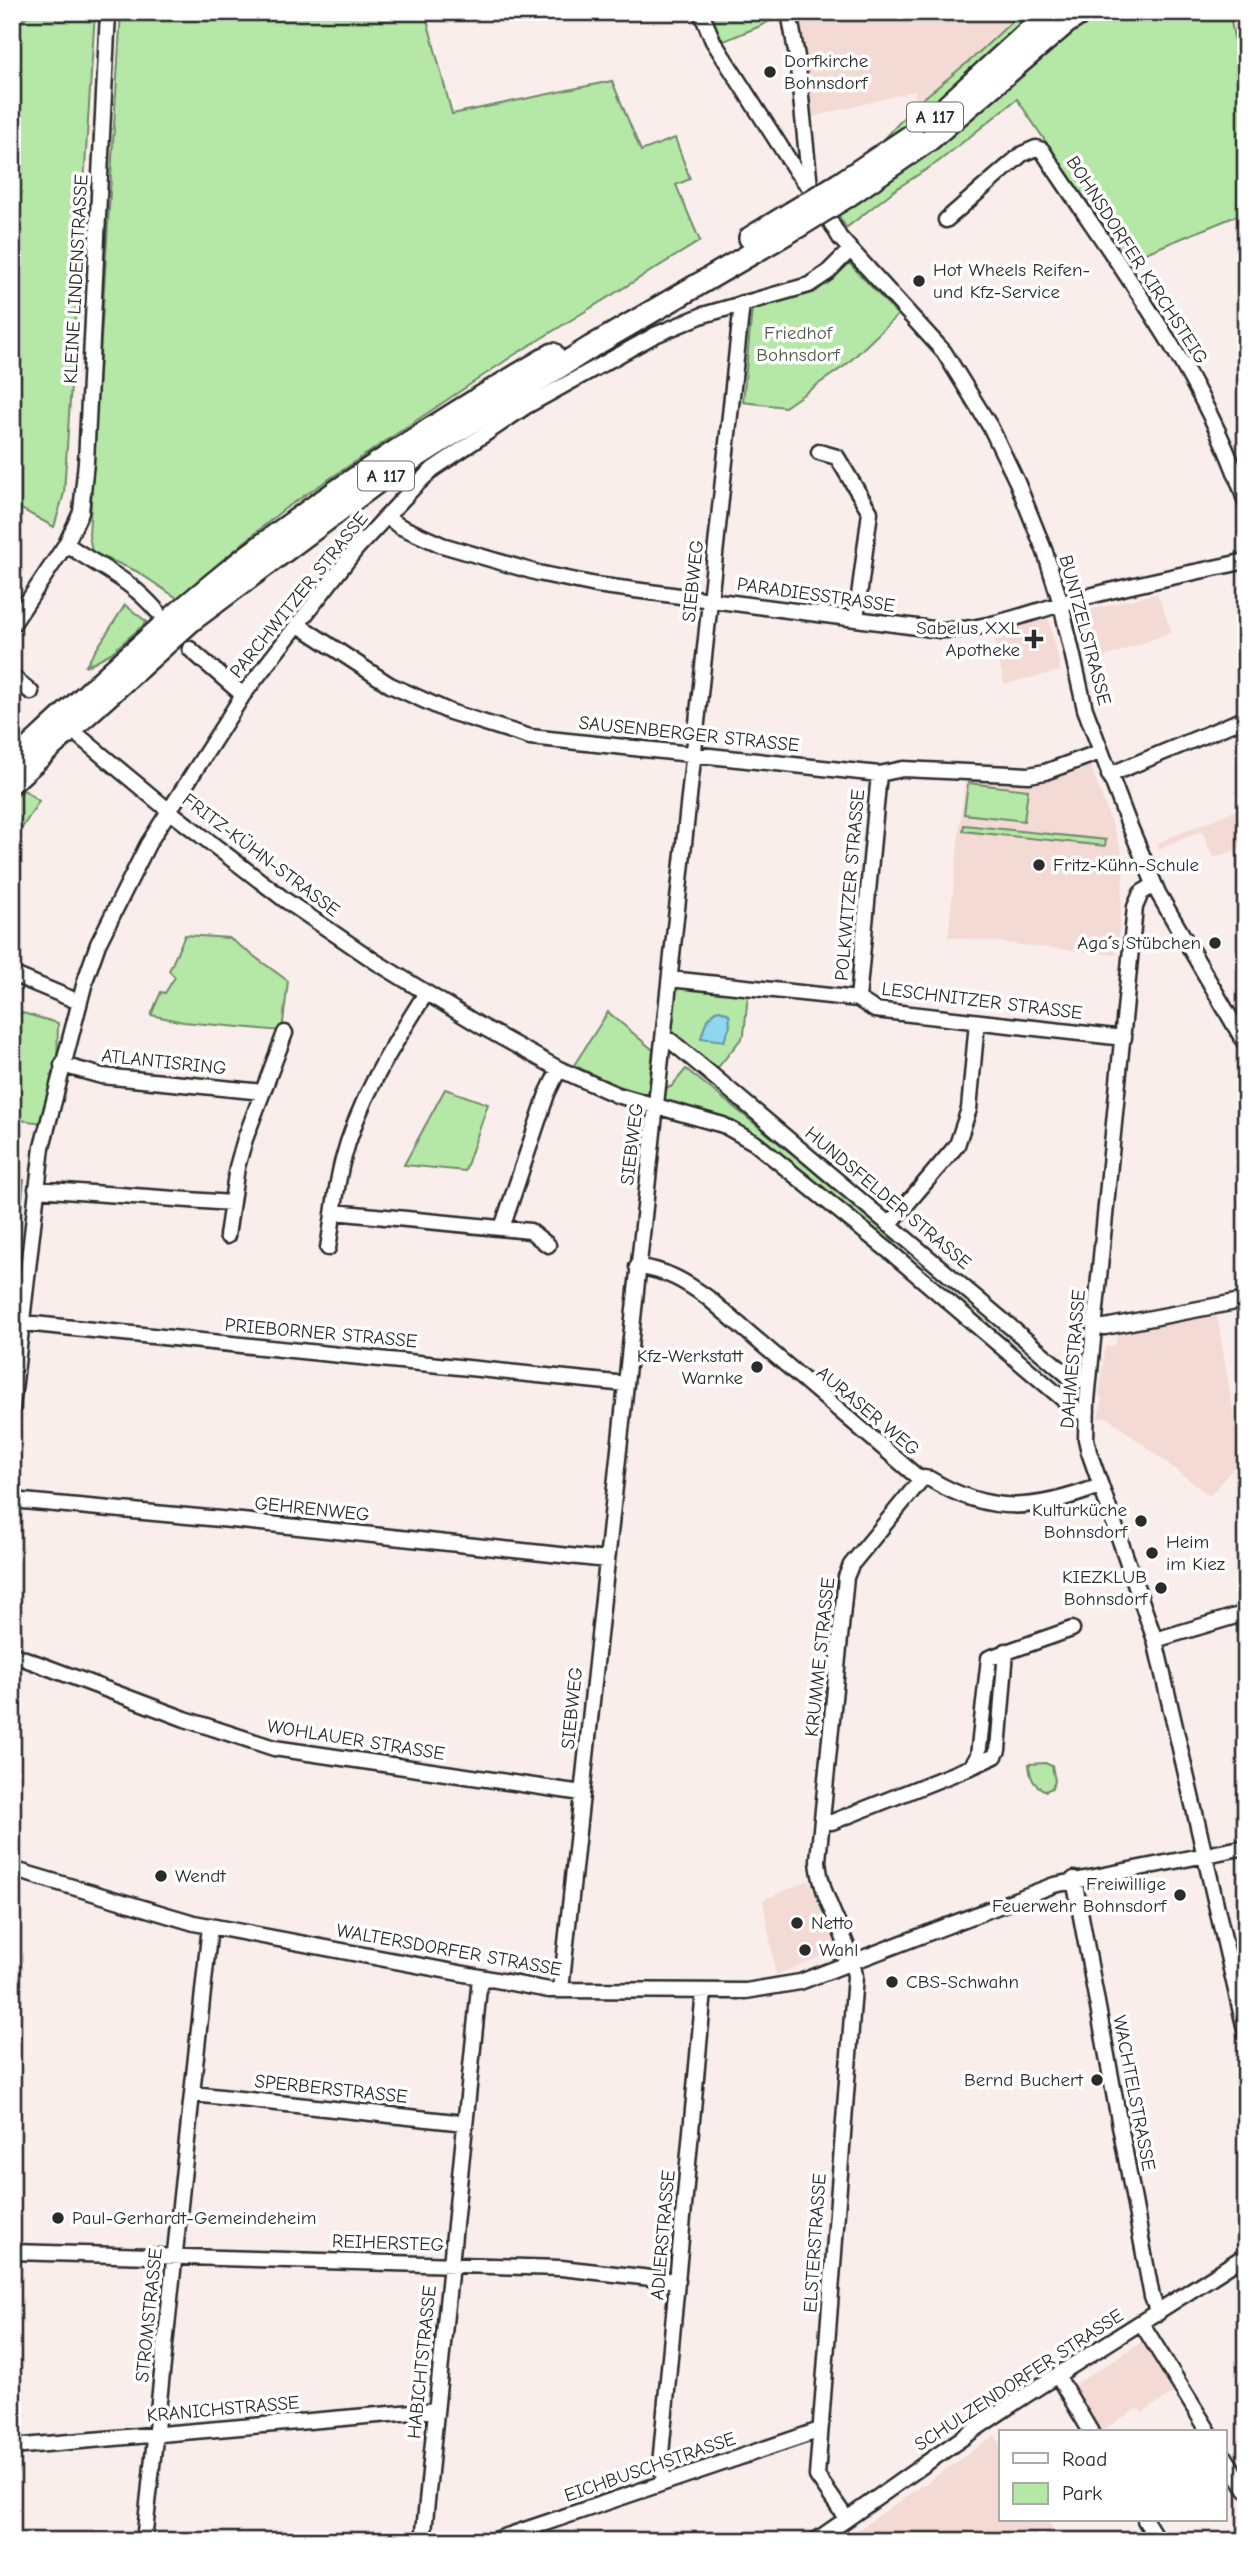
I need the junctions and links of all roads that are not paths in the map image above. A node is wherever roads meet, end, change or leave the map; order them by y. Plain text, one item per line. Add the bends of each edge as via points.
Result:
1 (108, 12) edge
2 (701, 12) edge
3 (789, 12) edge
4 (1068, 15) edge
5 (811, 188) junction
6 (795, 220) junction
7 (946, 220) dead end
8 (850, 250) junction
9 (742, 303) junction
10 (819, 452) dead end
11 (1246, 502) edge
12 (387, 516) junction
13 (66, 544) junction
14 (1246, 561) edge
15 (710, 600) junction
16 (1061, 604) junction
17 (157, 611) dead end
18 (856, 620) junction
19 (297, 624) junction
20 (12, 625) edge
21 (190, 649) dead end
22 (12, 676) edge
23 (31, 692) dead end
24 (243, 695) junction
25 (1246, 718) edge
26 (80, 737) dead end
27 (1100, 752) junction
28 (694, 755) junction
29 (12, 763) edge
30 (879, 774) junction
31 (1109, 775) junction
32 (12, 782) edge
33 (168, 810) junction
34 (1154, 886) junction
35 (12, 974) edge
36 (670, 979) junction
37 (426, 993) junction
38 (858, 999) junction
39 (79, 1002) junction
40 (977, 1022) junction
41 (285, 1033) dead end
42 (1124, 1038) junction
43 (664, 1040) junction
44 (1246, 1045) edge
45 (62, 1065) junction
46 (559, 1069) junction
47 (262, 1092) junction
48 (656, 1106) junction
49 (36, 1189) junction
50 (231, 1203) junction
51 (334, 1212) junction
52 (889, 1225) junction
53 (502, 1228) junction
54 (228, 1236) dead end
55 (548, 1245) dead end
56 (328, 1248) dead end
57 (637, 1267) junction
58 (1246, 1300) edge
59 (17, 1323) edge
60 (1095, 1326) junction
61 (1089, 1380) junction
62 (626, 1384) junction
63 (12, 1408) edge
64 (1087, 1411) junction
65 (920, 1480) junction
66 (1100, 1486) junction
67 (12, 1500) edge
68 (607, 1560) junction
69 (1246, 1613) edge
70 (1072, 1629) dead end
71 (1155, 1640) junction
72 (12, 1654) edge
73 (582, 1793) junction
74 (822, 1821) junction
75 (1246, 1847) edge
76 (1204, 1854) junction
77 (12, 1869) edge
78 (1074, 1879) junction
79 (210, 1926) junction
80 (853, 1962) junction
81 (480, 1978) junction
82 (561, 1990) junction
83 (704, 1992) junction
84 (1246, 2034) edge
85 (193, 2094) junction
86 (465, 2123) junction
87 (12, 2252) edge
88 (1246, 2255) edge
89 (175, 2256) junction
90 (452, 2264) junction
91 (678, 2281) junction
92 (1158, 2313) junction
93 (1142, 2324) junction
94 (1057, 2375) junction
95 (436, 2410) junction
96 (820, 2430) junction
97 (1090, 2430) edge
98 (1208, 2430) edge
99 (156, 2434) junction
100 (12, 2447) edge
101 (1226, 2459) edge
102 (665, 2482) junction
103 (1246, 2490) edge
104 (846, 2518) junction
105 (1146, 2522) edge
106 (509, 2538) edge
107 (818, 2540) edge
108 (144, 2541) edge
109 (424, 2541) edge
110 (492, 2541) edge
111 (1158, 2541) edge

1 - 13 street, KLEINE LINDENSTRASSE via 86,462 80,512
2 - 5 street via 722,56
3 - 5 street
4 - 6 highway, A 117, bridge via 929,140
5 - 8 street, BUNTZELSTRASSE
6 - 29 highway, A 117 via 407,442 227,573 124,659
6 - 32 highway, A 117 via 384,477 192,620
7 - 11 street, BOHNSDORFER KIRCHSTEIG via 1022,154 1042,150 1192,379
8 - 9 street, PARCHWITZER STRASSE via 809,285
8 - 16 street, BUNTZELSTRASSE via 932,337 970,390 1017,482
9 - 12 street, PARCHWITZER STRASSE via 655,335 525,407 433,469
9 - 15 street, SIEBWEG
10 - 18 street via 837,457 870,512
12 - 15 street, PARADIESSTRASSE via 442,545 516,567 596,585
12 - 19 street, PARCHWITZER STRASSE
13 - 17 street via 94,565 126,580
13 - 20 street, KLEINE LINDENSTRASSE
14 - 16 street, PARADIESSTRASSE
15 - 18 street, PARADIESSTRASSE
15 - 28 street, SIEBWEG
16 - 18 street, PARADIESSTRASSE via 965,630
16 - 27 street, BUNTZELSTRASSE
19 - 24 street, PARCHWITZER STRASSE
19 - 28 street, SAUSENBERGER STRASSE via 390,685 450,712 530,737
21 - 24 street, PARCHWITZER STRASSE
22 - 23 street
24 - 33 street, PARCHWITZER STRASSE
25 - 31 street
26 - 33 street, FRITZ-KÜHN-STRASSE
27 - 30 street, SAUSENBERGER STRASSE via 1029,775 903,769
27 - 31 street, BUNTZELSTRASSE
28 - 30 street, SAUSENBERGER STRASSE
28 - 36 street, SIEBWEG
30 - 38 street, POLKWITZER STRASSE
31 - 34 street, BUNTZELSTRASSE
33 - 37 street, FRITZ-KÜHN-STRASSE via 285,900
33 - 39 street, PARCHWITZER STRASSE via 109,919
34 - 42 street, DAHMESTRASSE via 1141,893 1135,907
34 - 44 street, BUNTZELSTRASSE
35 - 39 street
36 - 38 street, LESCHNITZER STRASSE
36 - 43 street, SIEBWEG
37 - 46 street, FRITZ-KÜHN-STRASSE
37 - 51 street via 370,1087 343,1160
38 - 40 street, LESCHNITZER STRASSE via 875,1010
39 - 45 street, PARCHWITZER STRASSE
40 - 42 street, LESCHNITZER STRASSE
40 - 52 street via 969,1109 957,1145
41 - 47 street
42 - 60 street, DAHMESTRASSE
43 - 48 street, SIEBWEG
43 - 52 street, HUNDSFELDER STRASSE via 671,1041
45 - 47 street, ATLANTISRING via 102,1076
45 - 49 street, PARCHWITZER STRASSE
46 - 48 street, FRITZ-KÜHN-STRASSE via 617,1095
46 - 53 street
47 - 50 street via 237,1167
48 - 57 street, SIEBWEG
48 - 64 street, HUNDSFELDER STRASSE via 723,1125 773,1155 1077,1411
49 - 50 street
49 - 59 street, PARCHWITZER STRASSE
50 - 54 street
51 - 53 street
51 - 56 street
52 - 61 street, HUNDSFELDER STRASSE via 1071,1378
53 - 55 street via 530,1231
57 - 62 street, SIEBWEG
57 - 65 street, AURASER WEG via 665,1272 708,1298
58 - 60 street
59 - 62 street, PRIEBORNER STRASSE
59 - 63 street, PARCHWITZER STRASSE
60 - 61 street, DAHMESTRASSE
61 - 64 street, DAHMESTRASSE
62 - 68 street, SIEBWEG
64 - 66 street, DAHMESTRASSE via 1086,1439
65 - 66 street, AURASER WEG via 930,1479 974,1500 1011,1507 1056,1501
65 - 74 street, KRUMME STRASSE via 846,1577
66 - 71 street, DAHMESTRASSE
67 - 68 street, GEHRENWEG
68 - 73 street, SIEBWEG
69 - 71 street
70 - 74 street via 989,1658 978,1756 971,1766 832,1822
71 - 76 street, DAHMESTRASSE
72 - 73 street, WOHLAUER STRASSE via 274,1748
73 - 82 street, SIEBWEG
74 - 80 street, KRUMME STRASSE via 821,1879
75 - 76 street, WALTERSDORFER STRASSE
76 - 78 street, WALTERSDORFER STRASSE
76 - 84 street, DAHMESTRASSE
77 - 79 street, WALTERSDORFER STRASSE
78 - 80 street, WALTERSDORFER STRASSE via 1029,1892
78 - 92 street, WACHTELSTRASSE
79 - 81 street, WALTERSDORFER STRASSE
79 - 85 street, STROMSTRASSE
80 - 83 street, WALTERSDORFER STRASSE via 779,1987
80 - 96 street, ELSTERSTRASSE
81 - 82 street, WALTERSDORFER STRASSE
81 - 86 street, HABICHTSTRASSE
82 - 83 street, WALTERSDORFER STRASSE
83 - 91 street, ADLERSTRASSE
85 - 86 street, SPERBERSTRASSE
85 - 89 street, STROMSTRASSE
86 - 90 street, HABICHTSTRASSE
87 - 89 street, REIHERSTEG
88 - 92 street, SCHULZENDORFER STRASSE
89 - 90 street, REIHERSTEG
89 - 99 street, STROMSTRASSE
90 - 91 street, REIHERSTEG
90 - 95 street, HABICHTSTRASSE
91 - 102 street, ADLERSTRASSE via 660,2465
92 - 93 street, SCHULZENDORFER STRASSE
93 - 94 street, SCHULZENDORFER STRASSE
93 - 98 street
94 - 97 street
94 - 104 street, SCHULZENDORFER STRASSE
95 - 99 street, KRANICHSTRASSE
95 - 109 street, HABICHTSTRASSE
96 - 102 street, EICHBUSCHSTRASSE
96 - 104 street, ELSTERSTRASSE via 817,2476
99 - 100 street, KRANICHSTRASSE
99 - 108 street, STROMSTRASSE
101 - 103 street
102 - 106 street, EICHBUSCHSTRASSE
104 - 107 street, SCHULZENDORFER STRASSE
105 - 111 street
106 - 110 street, EICHBUSCHSTRASSE

